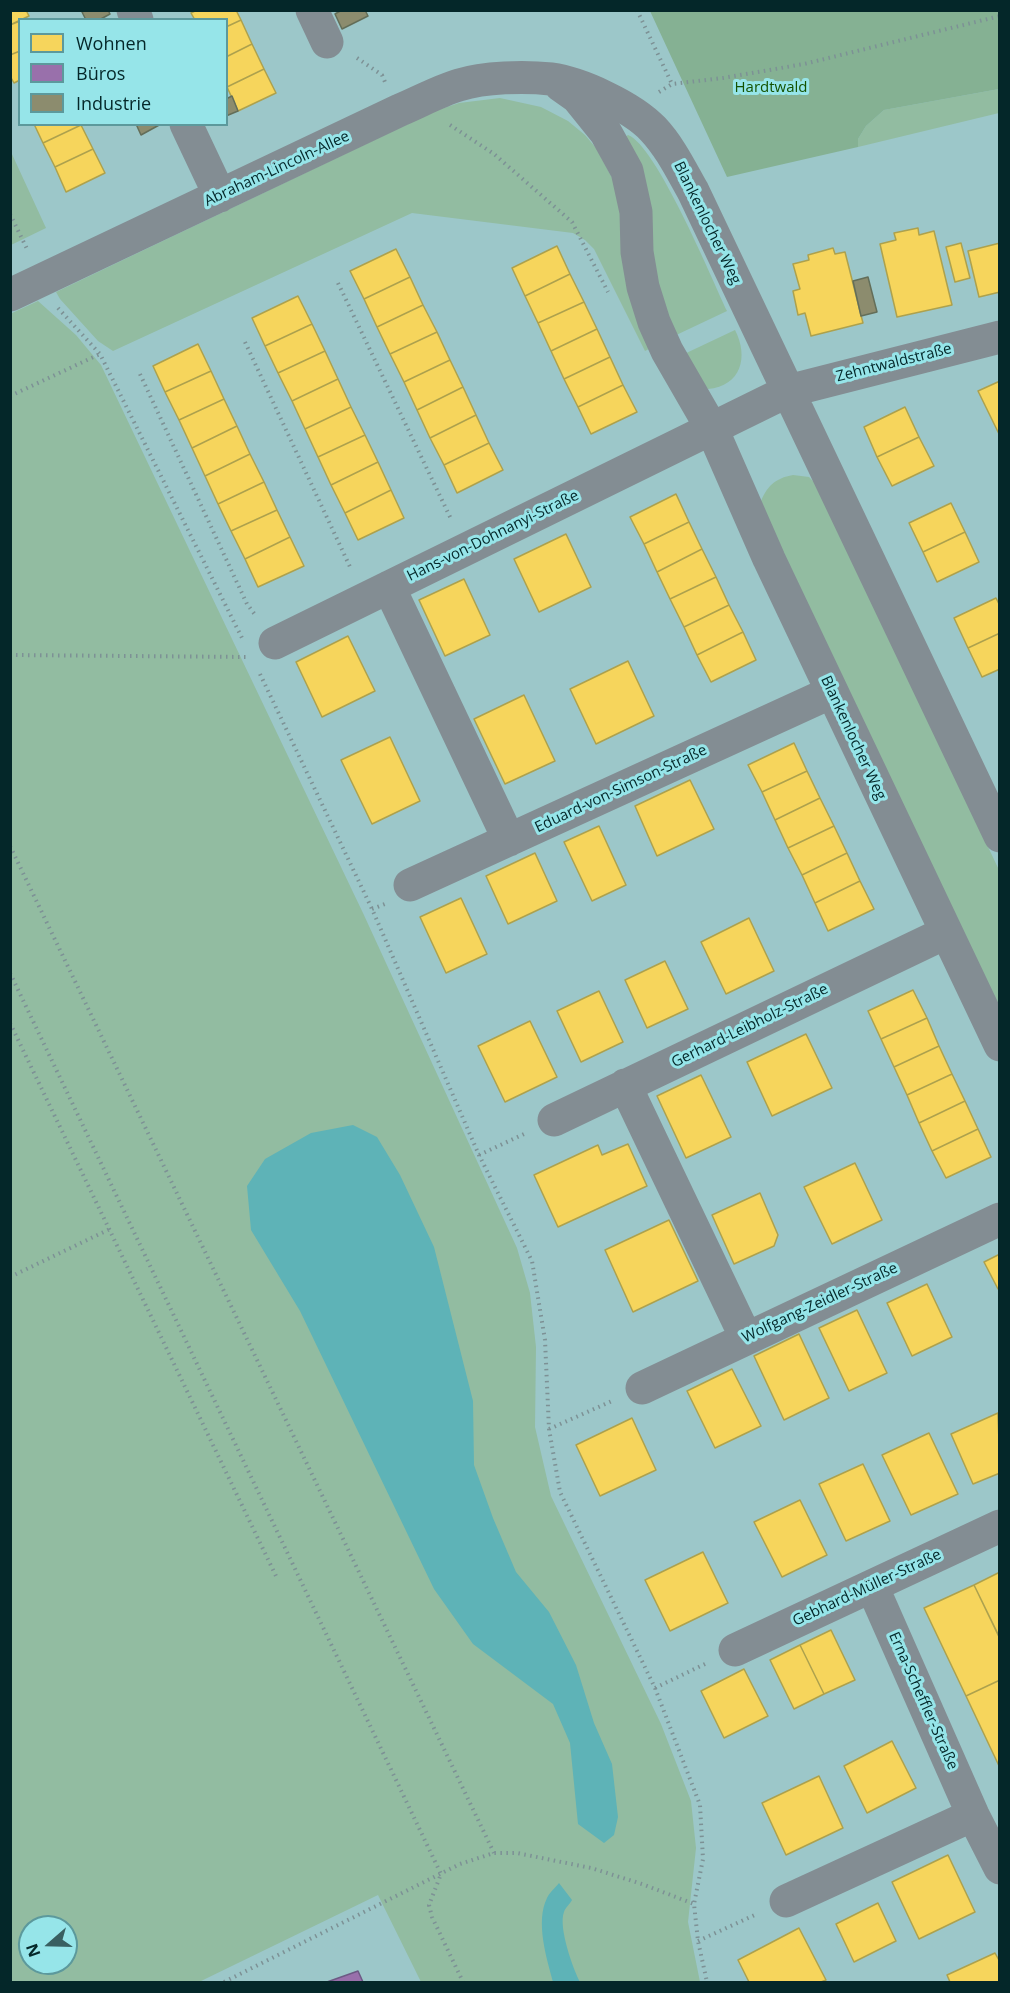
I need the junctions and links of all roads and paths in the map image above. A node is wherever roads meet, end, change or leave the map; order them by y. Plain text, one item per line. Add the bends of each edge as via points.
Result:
1 (312, 10) edge
2 (637, 10) edge
3 (999, 16) edge
4 (327, 42) dead end
5 (552, 79) junction
6 (672, 84) junction
7 (660, 91) dead end
8 (425, 99) junction
9 (187, 126) edge
10 (220, 196) junction
11 (589, 252) dead end
12 (42, 280) junction
13 (338, 283) dead end
14 (10, 295) edge
15 (999, 337) edge
16 (245, 342) dead end
17 (100, 354) junction
18 (140, 374) dead end
19 (788, 391) junction
20 (10, 396) edge
21 (712, 429) junction
22 (465, 550) junction
23 (377, 593) junction
24 (10, 655) edge
25 (266, 655) junction
26 (832, 692) junction
27 (999, 836) edge
28 (509, 840) junction
29 (10, 846) edge
30 (410, 885) dead end
31 (945, 933) junction
32 (10, 973) edge
33 (10, 1023) edge
34 (999, 1045) edge
35 (625, 1086) junction
36 (554, 1120) joint
37 (479, 1155) junction
38 (999, 1219) edge
39 (110, 1229) junction
40 (10, 1277) edge
41 (746, 1338) junction
42 (642, 1388) joint
43 (549, 1429) junction
44 (999, 1526) edge
45 (276, 1576) dead end
46 (872, 1586) junction
47 (735, 1650) joint
48 (655, 1688) junction
49 (973, 1815) junction
50 (494, 1852) junction
51 (999, 1868) edge
52 (441, 1874) junction
53 (786, 1901) joint
54 (694, 1904) junction
55 (698, 1941) junction
56 (224, 1983) edge
57 (463, 1983) edge
58 (707, 1983) edge

1 - 4 street
2 - 6 path
3 - 6 path via 804,64
5 - 8 street, Abraham-Lincoln-Allee via 496,79 460,84
5 - 19 street, Blankenlocher Weg via 598,93 633,112 675,159
5 - 21 street, Blankenlocher Weg via 577,97 606,133 627,171 636,212 643,287 654,322
6 - 7 path
8 - 10 street, Abraham-Lincoln-Allee
8 - 11 path via 431,113 494,153 572,222
9 - 10 street
10 - 12 street, Abraham-Lincoln-Allee
12 - 14 street, Abraham-Lincoln-Allee
12 - 17 path via 54,303
13 - 22 path
15 - 19 street, Zehntwaldstraße
16 - 23 path
17 - 20 path
17 - 24 path via 252,657
18 - 25 path via 247,604
19 - 21 street
19 - 27 street, Blankenlocher Weg
21 - 22 street, Hans-von-Dohnanyi-Straße
21 - 26 street, Blankenlocher Weg
22 - 23 street, Hans-von-Dohnanyi-Straße
23 - 25 street, Hans-von-Dohnanyi-Straße
23 - 28 street
25 - 37 path
26 - 28 street, Eduard-von-Simson-Straße
26 - 31 street, Blankenlocher Weg
28 - 30 street, Eduard-von-Simson-Straße
29 - 50 path
31 - 34 street, Blankenlocher Weg
31 - 35 street, Gerhard-Leibholz-Straße
32 - 52 path
33 - 39 path
35 - 36 street, Gerhard-Leibholz-Straße
35 - 41 street
36 - 37 path
37 - 43 path via 532,1261 545,1340
38 - 41 street, Wolfgang-Zeidler-Straße
39 - 40 path
39 - 45 path
41 - 42 street, Wolfgang-Zeidler-Straße
42 - 43 path
43 - 48 path via 560,1492
44 - 46 street, Gebhard-Müller-Straße
46 - 47 street, Gebhard-Müller-Straße
46 - 49 street, Erna-Scheffler-Straße
47 - 48 path
48 - 54 path via 700,1805 703,1859
49 - 51 street, Erna-Scheffler-Straße
49 - 53 street
50 - 52 path
50 - 54 path via 591,1868
52 - 56 path
52 - 57 path via 429,1905
53 - 55 path
54 - 55 path
55 - 58 path

